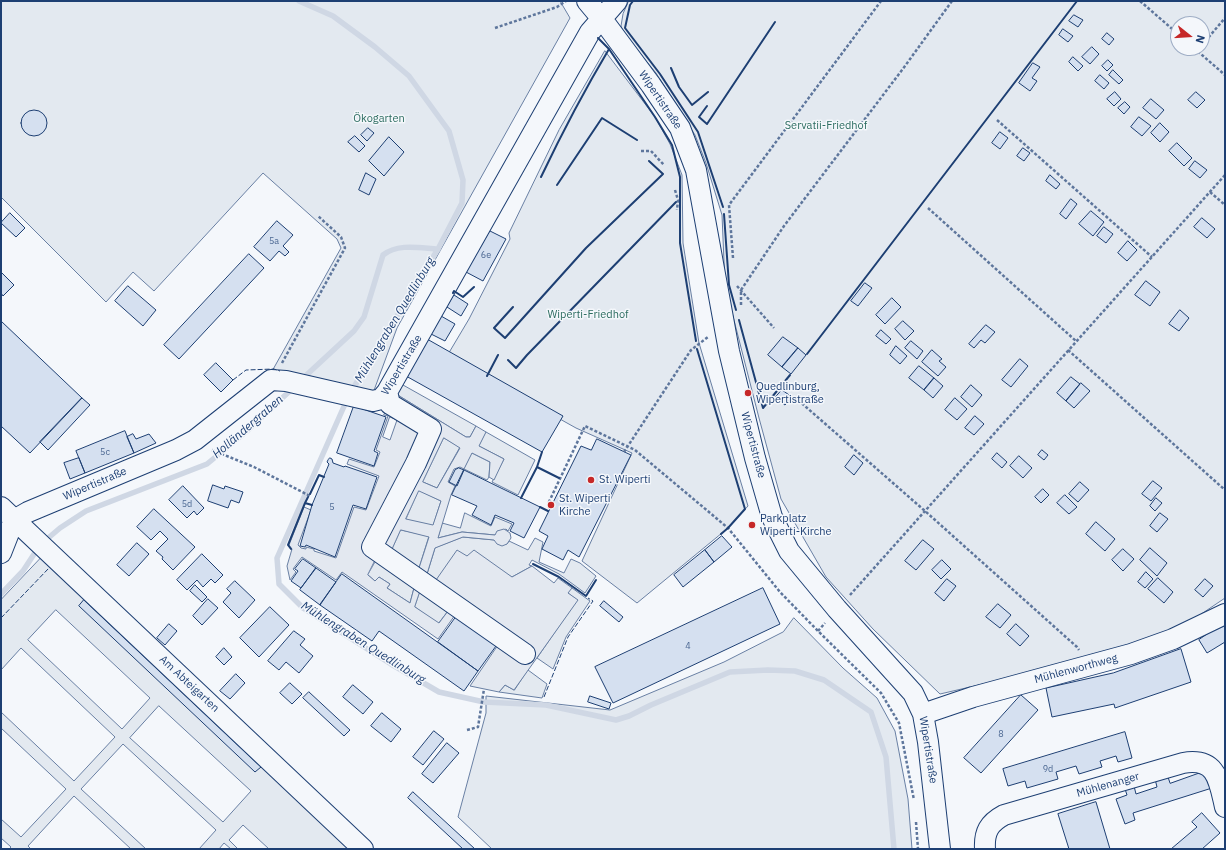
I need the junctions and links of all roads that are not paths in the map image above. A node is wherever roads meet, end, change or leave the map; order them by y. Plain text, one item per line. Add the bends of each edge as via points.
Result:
1 (587, 1) edge
2 (617, 1) edge
3 (602, 19) junction
4 (387, 392) junction
5 (8, 513) edge
6 (1, 553) edge
7 (1225, 614) edge
8 (526, 654) dead end
9 (923, 714) junction
10 (1225, 808) edge
11 (363, 849) edge
12 (940, 849) edge
13 (985, 849) edge

1 - 3 street, Wipertistraße
2 - 3 street
3 - 4 street, Wipertistraße via 590,32
3 - 9 street, Wipertistraße via 680,128 696,170 729,351 772,517 789,551 832,615 913,693
4 - 5 street, Wipertistraße via 383,398 376,401 271,380 194,440 176,450 28,512
4 - 8 street via 390,404 432,429 372,547
5 - 6 street
5 - 11 street, Am Abteigarten
7 - 9 street, Mühlenworthweg via 1131,654 973,697
9 - 12 street, Wipertistraße
10 - 13 street, Mühlenanger via 1218,779 1212,769 1204,763 1193,761 1004,815 995,820 988,830

